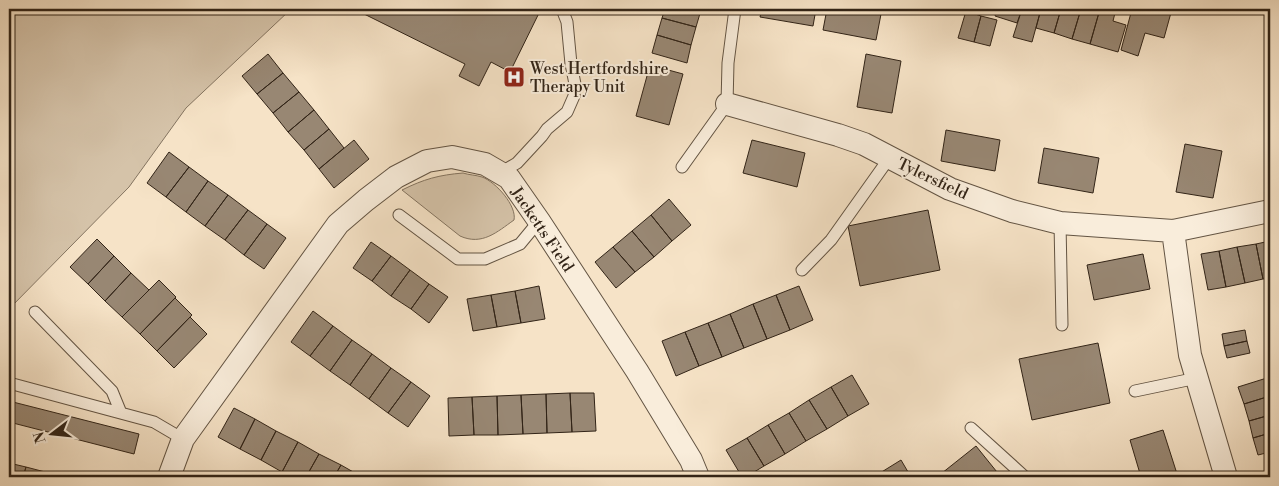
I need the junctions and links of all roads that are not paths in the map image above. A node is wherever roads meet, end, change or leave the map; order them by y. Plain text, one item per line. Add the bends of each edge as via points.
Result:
1 (562, 9) edge
2 (735, 9) edge
3 (727, 104) junction
4 (890, 158) junction
5 (682, 167) dead end
6 (500, 173) junction
7 (1270, 211) edge
8 (399, 215) dead end
9 (539, 221) junction
10 (1060, 223) junction
11 (1173, 231) junction
12 (802, 270) dead end
13 (35, 312) dead end
14 (1062, 325) dead end
15 (1197, 378) junction
16 (9, 383) edge
17 (1135, 391) dead end
18 (121, 414) junction
19 (971, 428) dead end
20 (183, 439) junction
21 (169, 477) edge
22 (698, 477) edge
23 (1026, 477) edge
24 (1226, 477) edge

1 - 6 lane via 567,22 574,96 567,112 517,163
2 - 3 lane
3 - 4 street, Tylersfield via 838,135
3 - 5 lane
4 - 10 street, Tylersfield via 950,189 1012,211
4 - 12 lane via 831,240
6 - 9 street, Jacketts Field via 509,178
6 - 20 street, Jacketts Field via 485,164 452,157 427,161 396,177 366,200 338,224
7 - 11 street, Tylersfield
8 - 9 lane via 458,259 486,259 520,244
9 - 22 street, Jacketts Field via 637,371
10 - 11 street, Tylersfield
10 - 14 lane
11 - 15 street via 1190,355
13 - 18 lane via 112,391
15 - 17 lane
15 - 24 street
16 - 18 lane
18 - 20 lane via 154,422
19 - 23 lane
20 - 21 street, Jacketts Field

